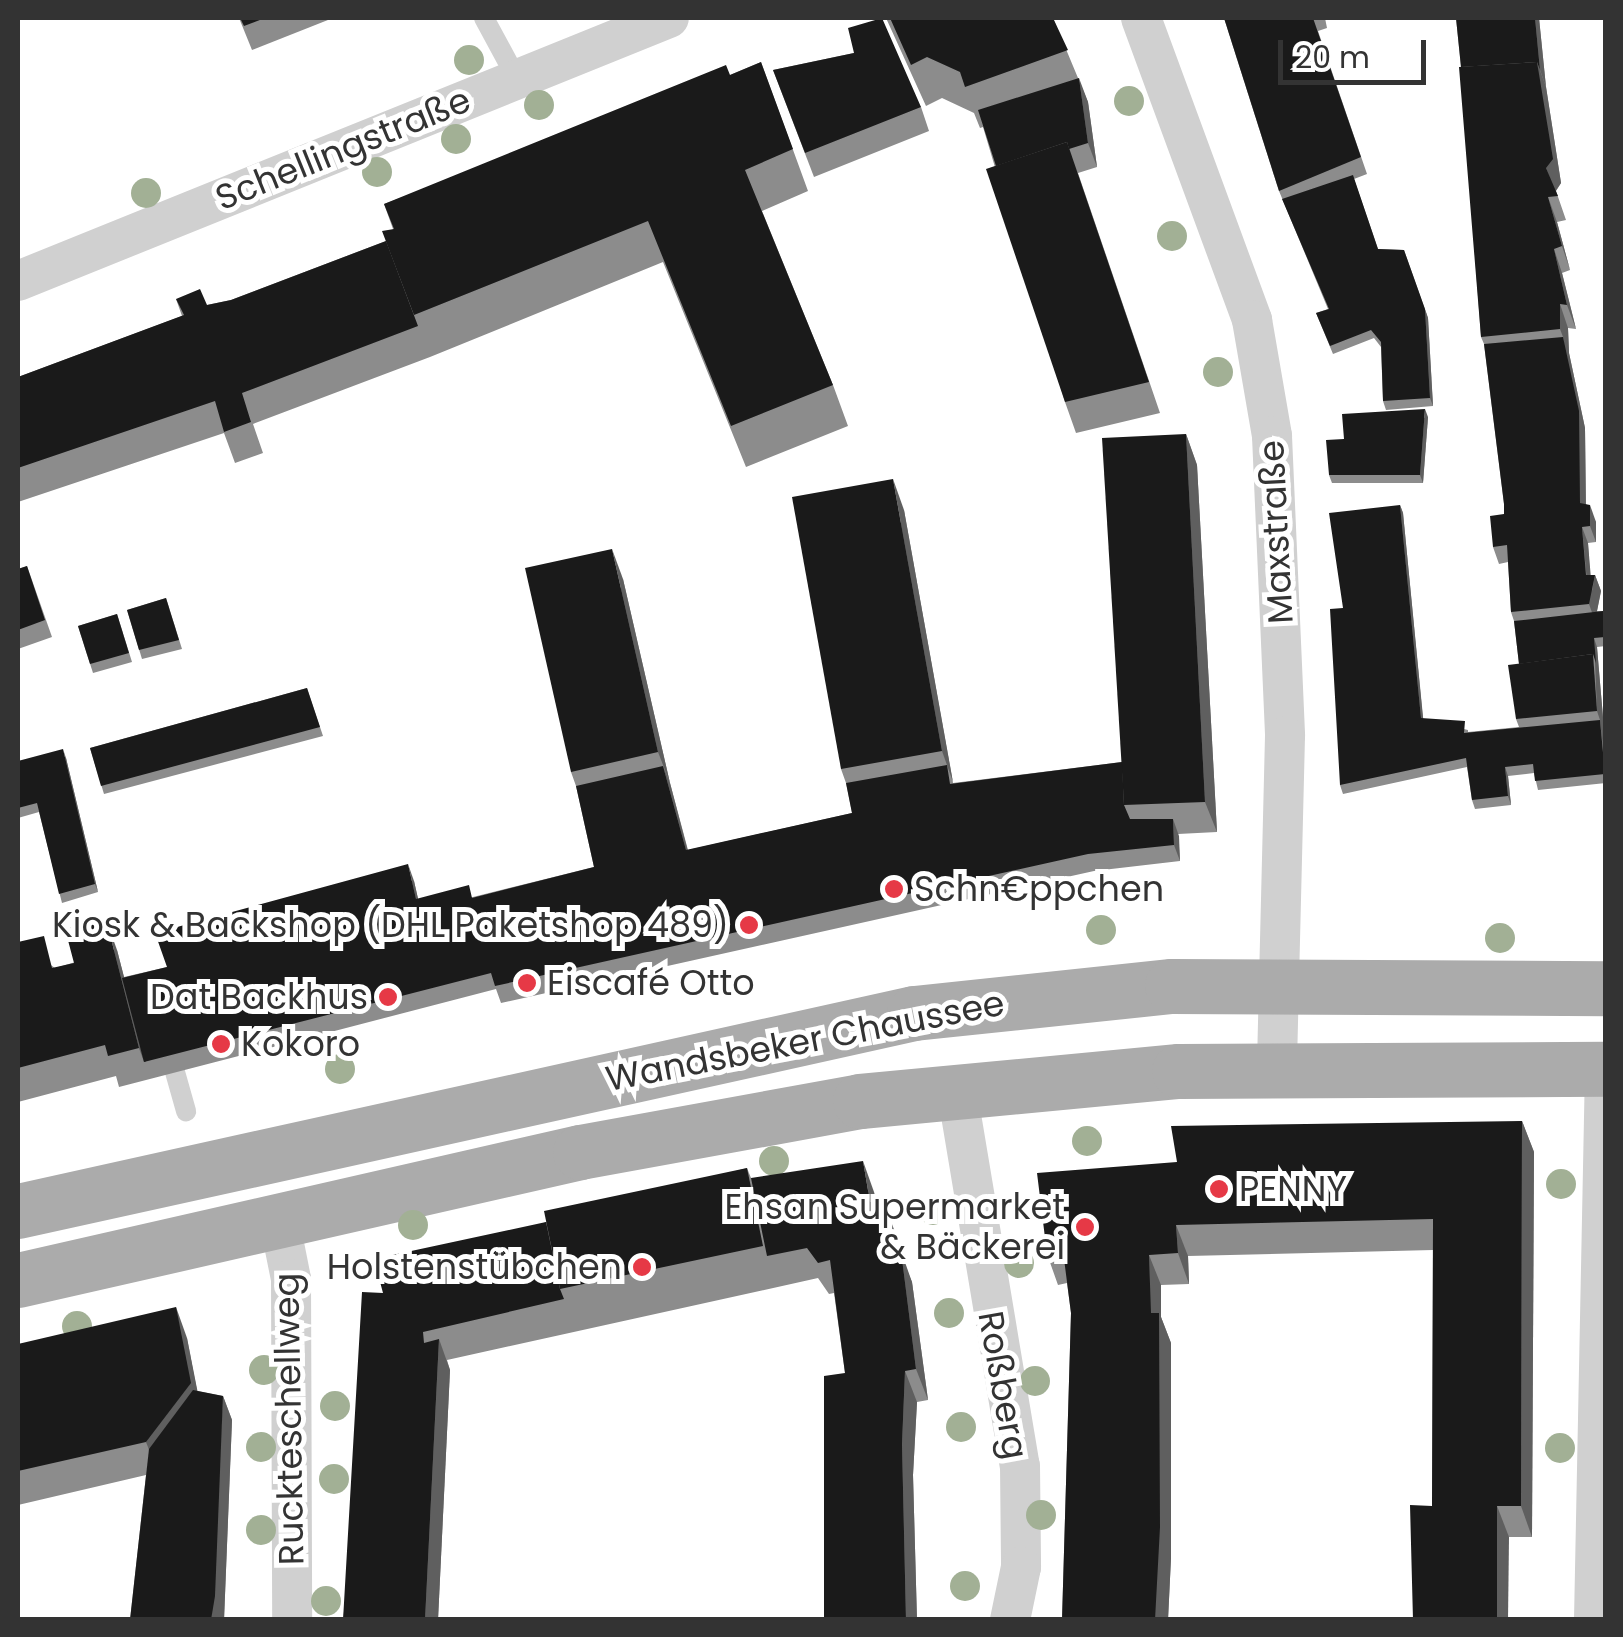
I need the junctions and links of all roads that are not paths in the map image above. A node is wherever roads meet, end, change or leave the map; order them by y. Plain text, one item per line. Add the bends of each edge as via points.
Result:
1 (484, 18) edge
2 (669, 18) edge
3 (1141, 18) edge
4 (517, 79) junction
5 (18, 282) edge
6 (1280, 983) junction
7 (1606, 988) edge
8 (1278, 1067) junction
9 (1606, 1069) edge
10 (175, 1072) edge
11 (957, 1091) junction
12 (186, 1111) dead end
13 (18, 1211) edge
14 (279, 1219) junction
15 (18, 1280) edge
16 (292, 1620) edge
17 (1010, 1620) edge
18 (1594, 1620) edge

1 - 4 lane
2 - 4 street, Schellingstraße
3 - 6 street, Maxstraße via 1252,320 1272,436 1285,736
4 - 5 street, Schellingstraße
6 - 7 main road, Wandsbeker Chaussee
6 - 8 street, Maxstraße
6 - 13 main road, Wandsbeker Chaussee via 914,1013
8 - 9 main road, Wandsbeker Chaussee
8 - 11 main road, Wandsbeker Chaussee
9 - 18 street
10 - 12 lane
11 - 14 main road, Wandsbeker Chaussee via 740,1120
11 - 17 street, Roßberg via 1020,1466 1021,1567
14 - 15 main road, Wandsbeker Chaussee
14 - 16 street, Ruckteschellweg via 291,1280

